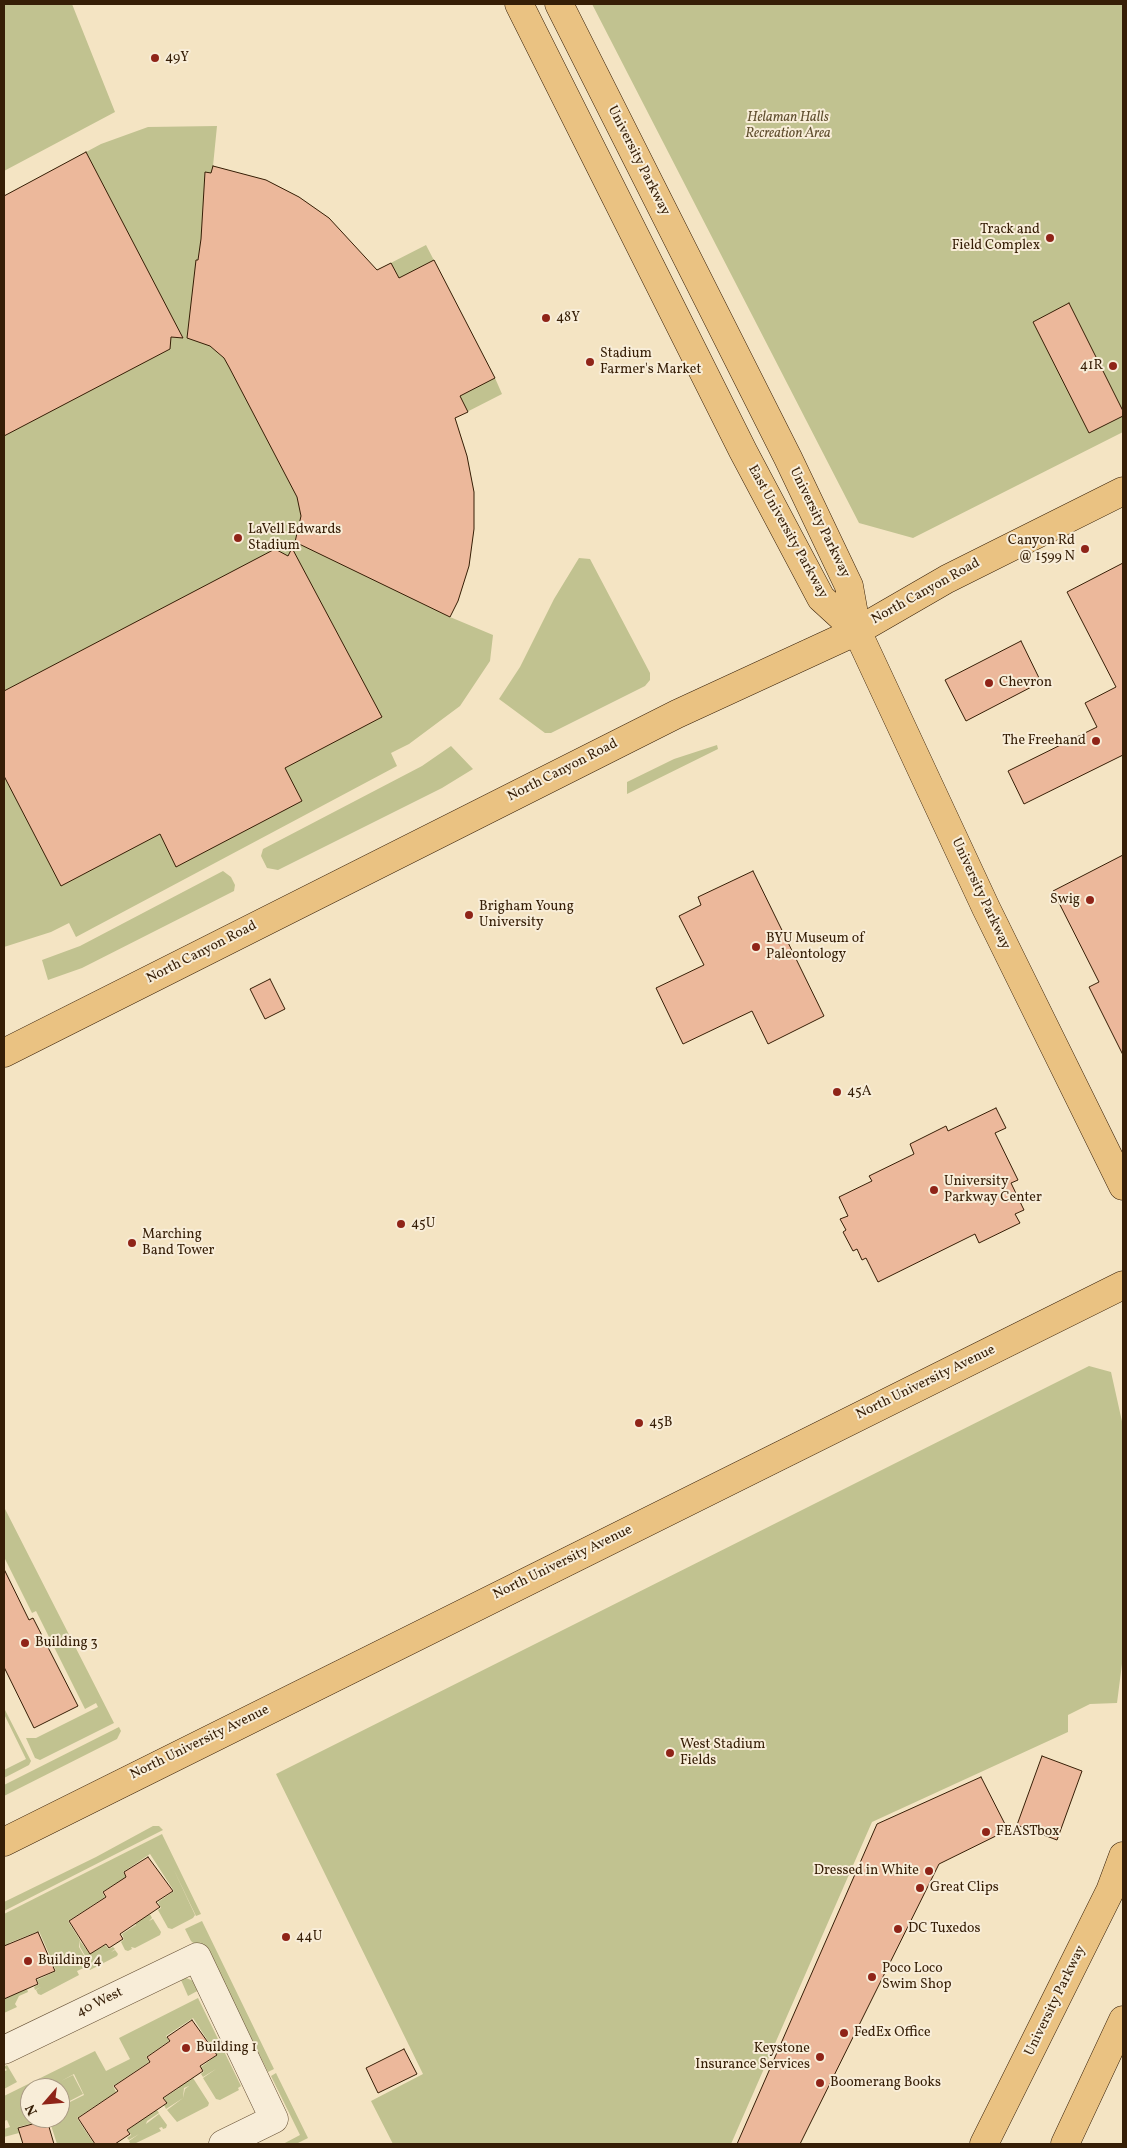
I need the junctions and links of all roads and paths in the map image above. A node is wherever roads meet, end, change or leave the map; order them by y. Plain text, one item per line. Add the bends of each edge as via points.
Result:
1 (519, 4) edge
2 (559, 4) edge
3 (1123, 491) edge
4 (857, 631) junction
5 (4, 1052) edge
6 (1123, 1186) edge
7 (1123, 1285) edge
8 (4, 1842) edge
9 (1123, 1856) edge
10 (1123, 2020) edge
11 (4, 2050) edge
12 (223, 2144) edge
13 (984, 2144) edge
14 (1065, 2144) edge

1 - 4 main road, East University Parkway via 743,451 821,598
2 - 4 main road, University Parkway via 849,586
3 - 4 main road, North Canyon Road via 947,578
4 - 5 main road, North Canyon Road via 677,714
4 - 6 main road, University Parkway via 986,908
7 - 8 main road, North University Avenue
9 - 13 main road, University Parkway via 1110,1891
10 - 14 main road
11 - 12 street, 40 West via 196,1957 274,2119

